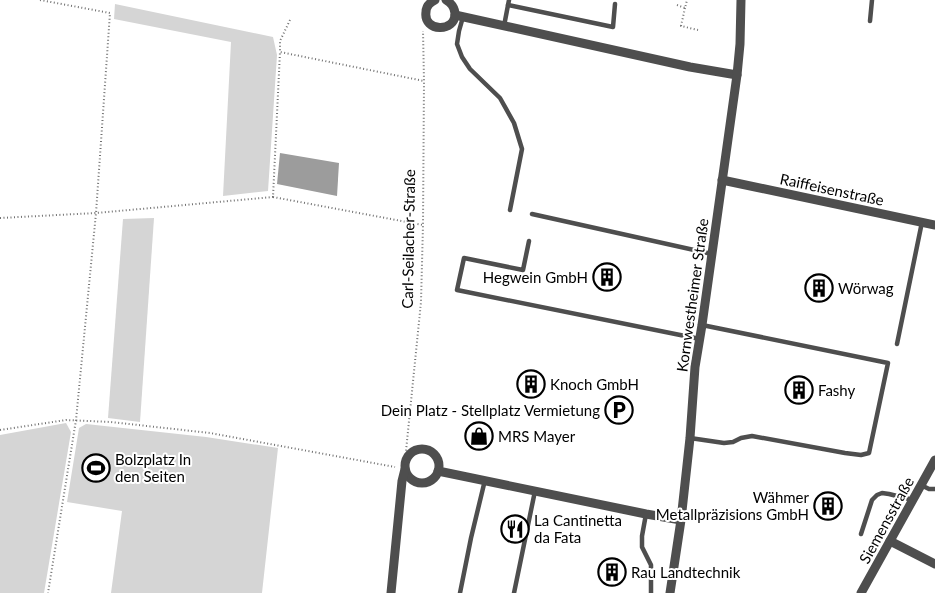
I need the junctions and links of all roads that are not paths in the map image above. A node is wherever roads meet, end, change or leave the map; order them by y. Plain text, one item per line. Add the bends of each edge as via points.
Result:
1 (435, 0) edge
2 (447, 0) edge
3 (741, 0) edge
4 (872, 0) edge
5 (509, 2) edge
6 (615, 4) dead end
7 (459, 16) junction
8 (870, 21) dead end
9 (504, 27) junction
10 (737, 75) junction
11 (722, 180) junction
12 (510, 210) dead end
13 (532, 214) dead end
14 (922, 222) junction
15 (935, 225) edge
16 (529, 240) dead end
17 (712, 254) junction
18 (702, 326) junction
19 (700, 339) junction
20 (897, 344) dead end
21 (690, 438) junction
22 (935, 460) edge
23 (405, 465) junction
24 (438, 470) junction
25 (485, 480) junction
26 (921, 485) junction
27 (935, 490) edge
28 (535, 491) junction
29 (913, 500) junction
30 (646, 514) junction
31 (681, 520) junction
32 (861, 534) dead end
33 (890, 540) junction
34 (935, 564) edge
35 (391, 593) edge
36 (460, 593) edge
37 (514, 593) edge
38 (651, 593) edge
39 (670, 593) edge
40 (862, 593) edge

1 - 7 street via 427,6 426,18 430,24 442,28
2 - 7 street
3 - 10 street, Kornwestheimer Straße
4 - 8 lane
5 - 6 lane via 613,27
5 - 9 lane
7 - 9 street
7 - 12 lane via 457,44 462,57 500,98 514,123 522,149
9 - 10 street
10 - 11 street, Kornwestheimer Straße
11 - 14 street, Raiffeisenstraße
11 - 17 street, Kornwestheimer Straße
13 - 17 lane
14 - 15 street, Raiffeisenstraße
14 - 20 lane
16 - 19 lane via 523,270 464,258 457,290
17 - 18 street, Kornwestheimer Straße
18 - 19 street, Kornwestheimer Straße
18 - 21 lane via 888,363 869,453 845,453 752,436 724,443
19 - 21 street, Kornwestheimer Straße
21 - 31 street, Kornwestheimer Straße
22 - 26 street, Siemensstraße
23 - 24 street via 408,477 422,484 435,477
23 - 24 street via 409,454 423,449 436,456
23 - 35 street
24 - 25 street
25 - 28 street
25 - 36 lane
26 - 27 lane
26 - 29 street, Siemensstraße
28 - 30 street
28 - 37 lane
29 - 32 lane via 889,494 878,495 872,500
29 - 33 street, Siemensstraße
30 - 31 street
30 - 38 lane via 642,547 651,565
31 - 39 street, Kornwestheimer Straße
33 - 34 street
33 - 40 street, Siemensstraße

